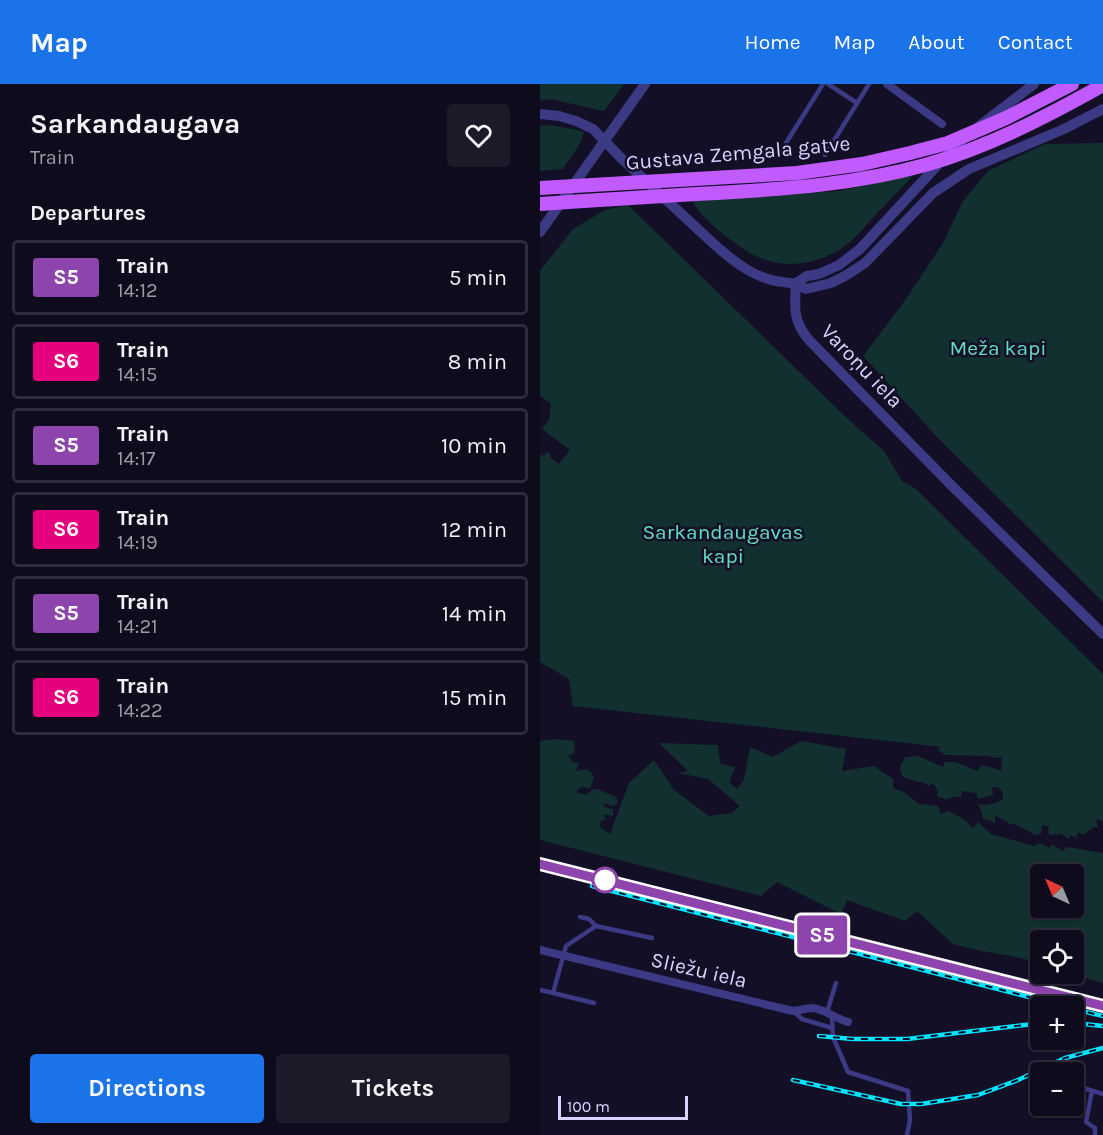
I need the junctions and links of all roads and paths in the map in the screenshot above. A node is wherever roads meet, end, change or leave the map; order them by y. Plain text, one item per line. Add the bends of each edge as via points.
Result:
1 (645, 84) edge
2 (825, 84) edge
3 (869, 84) edge
4 (887, 84) edge
5 (1034, 84) edge
6 (1072, 84) edge
7 (1103, 85) edge
8 (857, 103) junction
9 (1103, 108) edge
10 (540, 114) edge
11 (991, 116) junction
12 (942, 124) dead end
13 (604, 141) junction
14 (786, 143) dead end
15 (1014, 148) junction
16 (825, 154) dead end
17 (540, 188) edge
18 (540, 204) edge
19 (540, 232) edge
20 (796, 283) junction
21 (1103, 634) edge
22 (580, 917) dead end
23 (596, 926) junction
24 (652, 939) dead end
25 (540, 950) edge
26 (563, 955) junction
27 (836, 983) dead end
28 (540, 990) edge
29 (553, 993) junction
30 (594, 1004) dead end
31 (793, 1011) junction
32 (830, 1014) junction
33 (848, 1022) dead end
34 (832, 1028) junction
35 (1084, 1088) edge
36 (1092, 1091) junction
37 (1103, 1094) edge
38 (907, 1135) edge
39 (1095, 1135) edge

1 - 13 street
2 - 8 lane
2 - 14 lane
3 - 8 lane
4 - 12 street
5 - 11 street
6 - 17 main road, Gustava Zemgala gatve, bridge via 948,143 862,164 797,173
7 - 18 main road, Gustava Zemgala gatve, bridge via 982,145 869,178 772,190
8 - 16 lane
9 - 15 street via 1064,129
10 - 13 street via 559,116 593,129
11 - 15 street via 994,136 1002,145
11 - 20 street via 945,157 860,249 839,265
13 - 19 street
13 - 20 street via 730,258 759,276
15 - 20 street via 969,168 933,193 865,263 845,276 806,289
20 - 21 street, Varoņu iela via 796,318 809,340
22 - 23 lane
23 - 24 lane
23 - 26 lane via 567,946
25 - 26 street, Sliežu iela
26 - 29 lane
26 - 31 street, Sliežu iela
27 - 32 lane
28 - 29 lane
29 - 30 lane
31 - 32 street, Sliežu iela via 812,1008
31 - 34 lane via 802,1019
32 - 33 street, Sliežu iela
32 - 34 lane
34 - 38 lane via 832,1038 848,1072 908,1091
35 - 36 lane
36 - 37 lane
36 - 39 lane via 1086,1122 1095,1128

